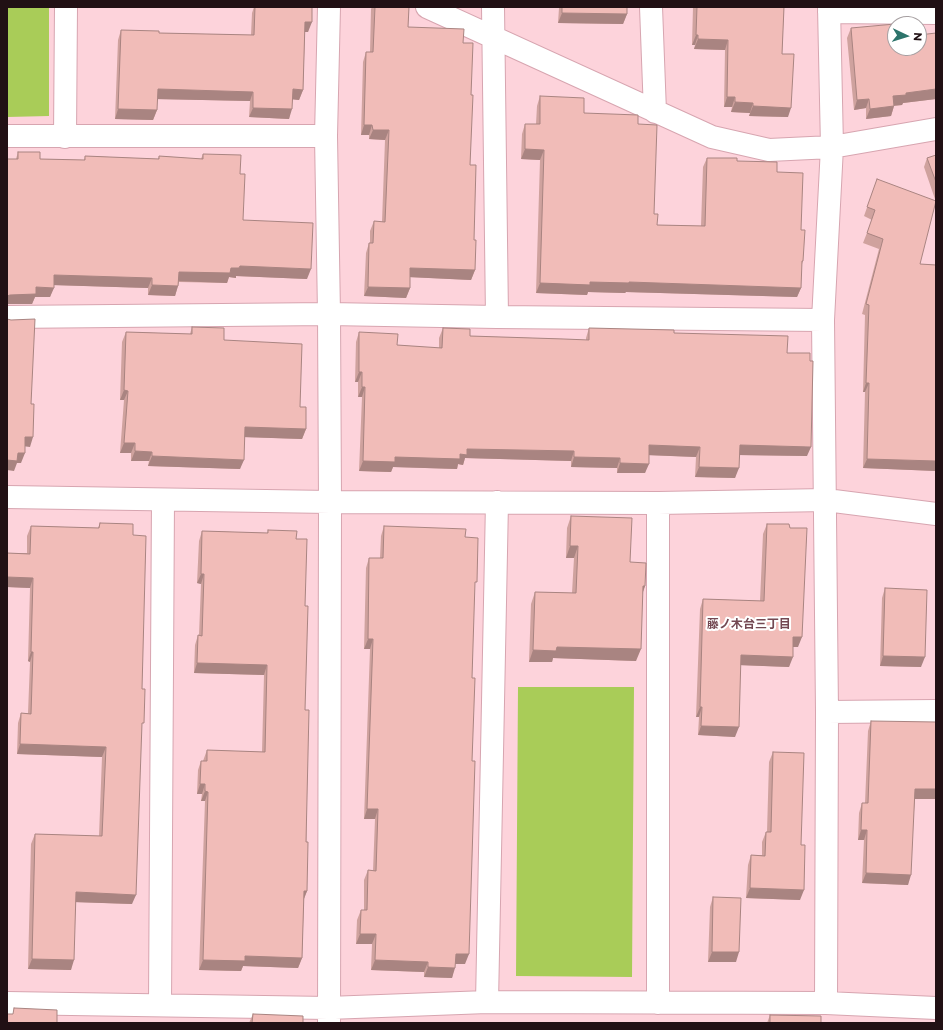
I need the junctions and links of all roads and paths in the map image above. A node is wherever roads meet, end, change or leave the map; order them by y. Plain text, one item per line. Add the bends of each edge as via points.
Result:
1 (66, 7) edge
2 (329, 7) edge
3 (427, 7) edge
4 (493, 7) edge
5 (652, 7) edge
6 (829, 10) edge
7 (936, 13) edge
8 (494, 38) junction
9 (655, 112) junction
10 (936, 129) edge
11 (7, 136) edge
12 (326, 136) junction
13 (65, 137) junction
14 (832, 147) junction
15 (329, 314) junction
16 (7, 317) edge
17 (497, 317) junction
18 (823, 320) junction
19 (7, 497) edge
20 (163, 500) junction
21 (826, 500) junction
22 (330, 502) junction
23 (497, 502) junction
24 (658, 503) junction
25 (936, 514) edge
26 (936, 711) edge
27 (827, 712) junction
28 (487, 1002) junction
29 (658, 1003) junction
30 (826, 1003) junction
31 (7, 1004) edge
32 (160, 1006) junction
33 (936, 1008) edge
34 (328, 1015) edge

1 - 13 street
2 - 12 street
3 - 8 street
4 - 8 street
5 - 9 street
6 - 7 street
6 - 14 street
8 - 9 street
8 - 17 street
9 - 14 street via 712,137 769,150
10 - 14 street
11 - 13 street
12 - 13 street
12 - 15 street
14 - 18 street
15 - 16 street
15 - 17 street
15 - 22 street
17 - 18 street
18 - 21 street
19 - 20 street
20 - 22 street
20 - 32 street
21 - 24 street
21 - 25 street
21 - 27 street
22 - 23 street
22 - 34 street
23 - 24 street
23 - 28 street
24 - 29 street
26 - 27 street
27 - 30 street
28 - 29 street
28 - 34 street
29 - 30 street
30 - 33 street
31 - 32 street
32 - 34 street

